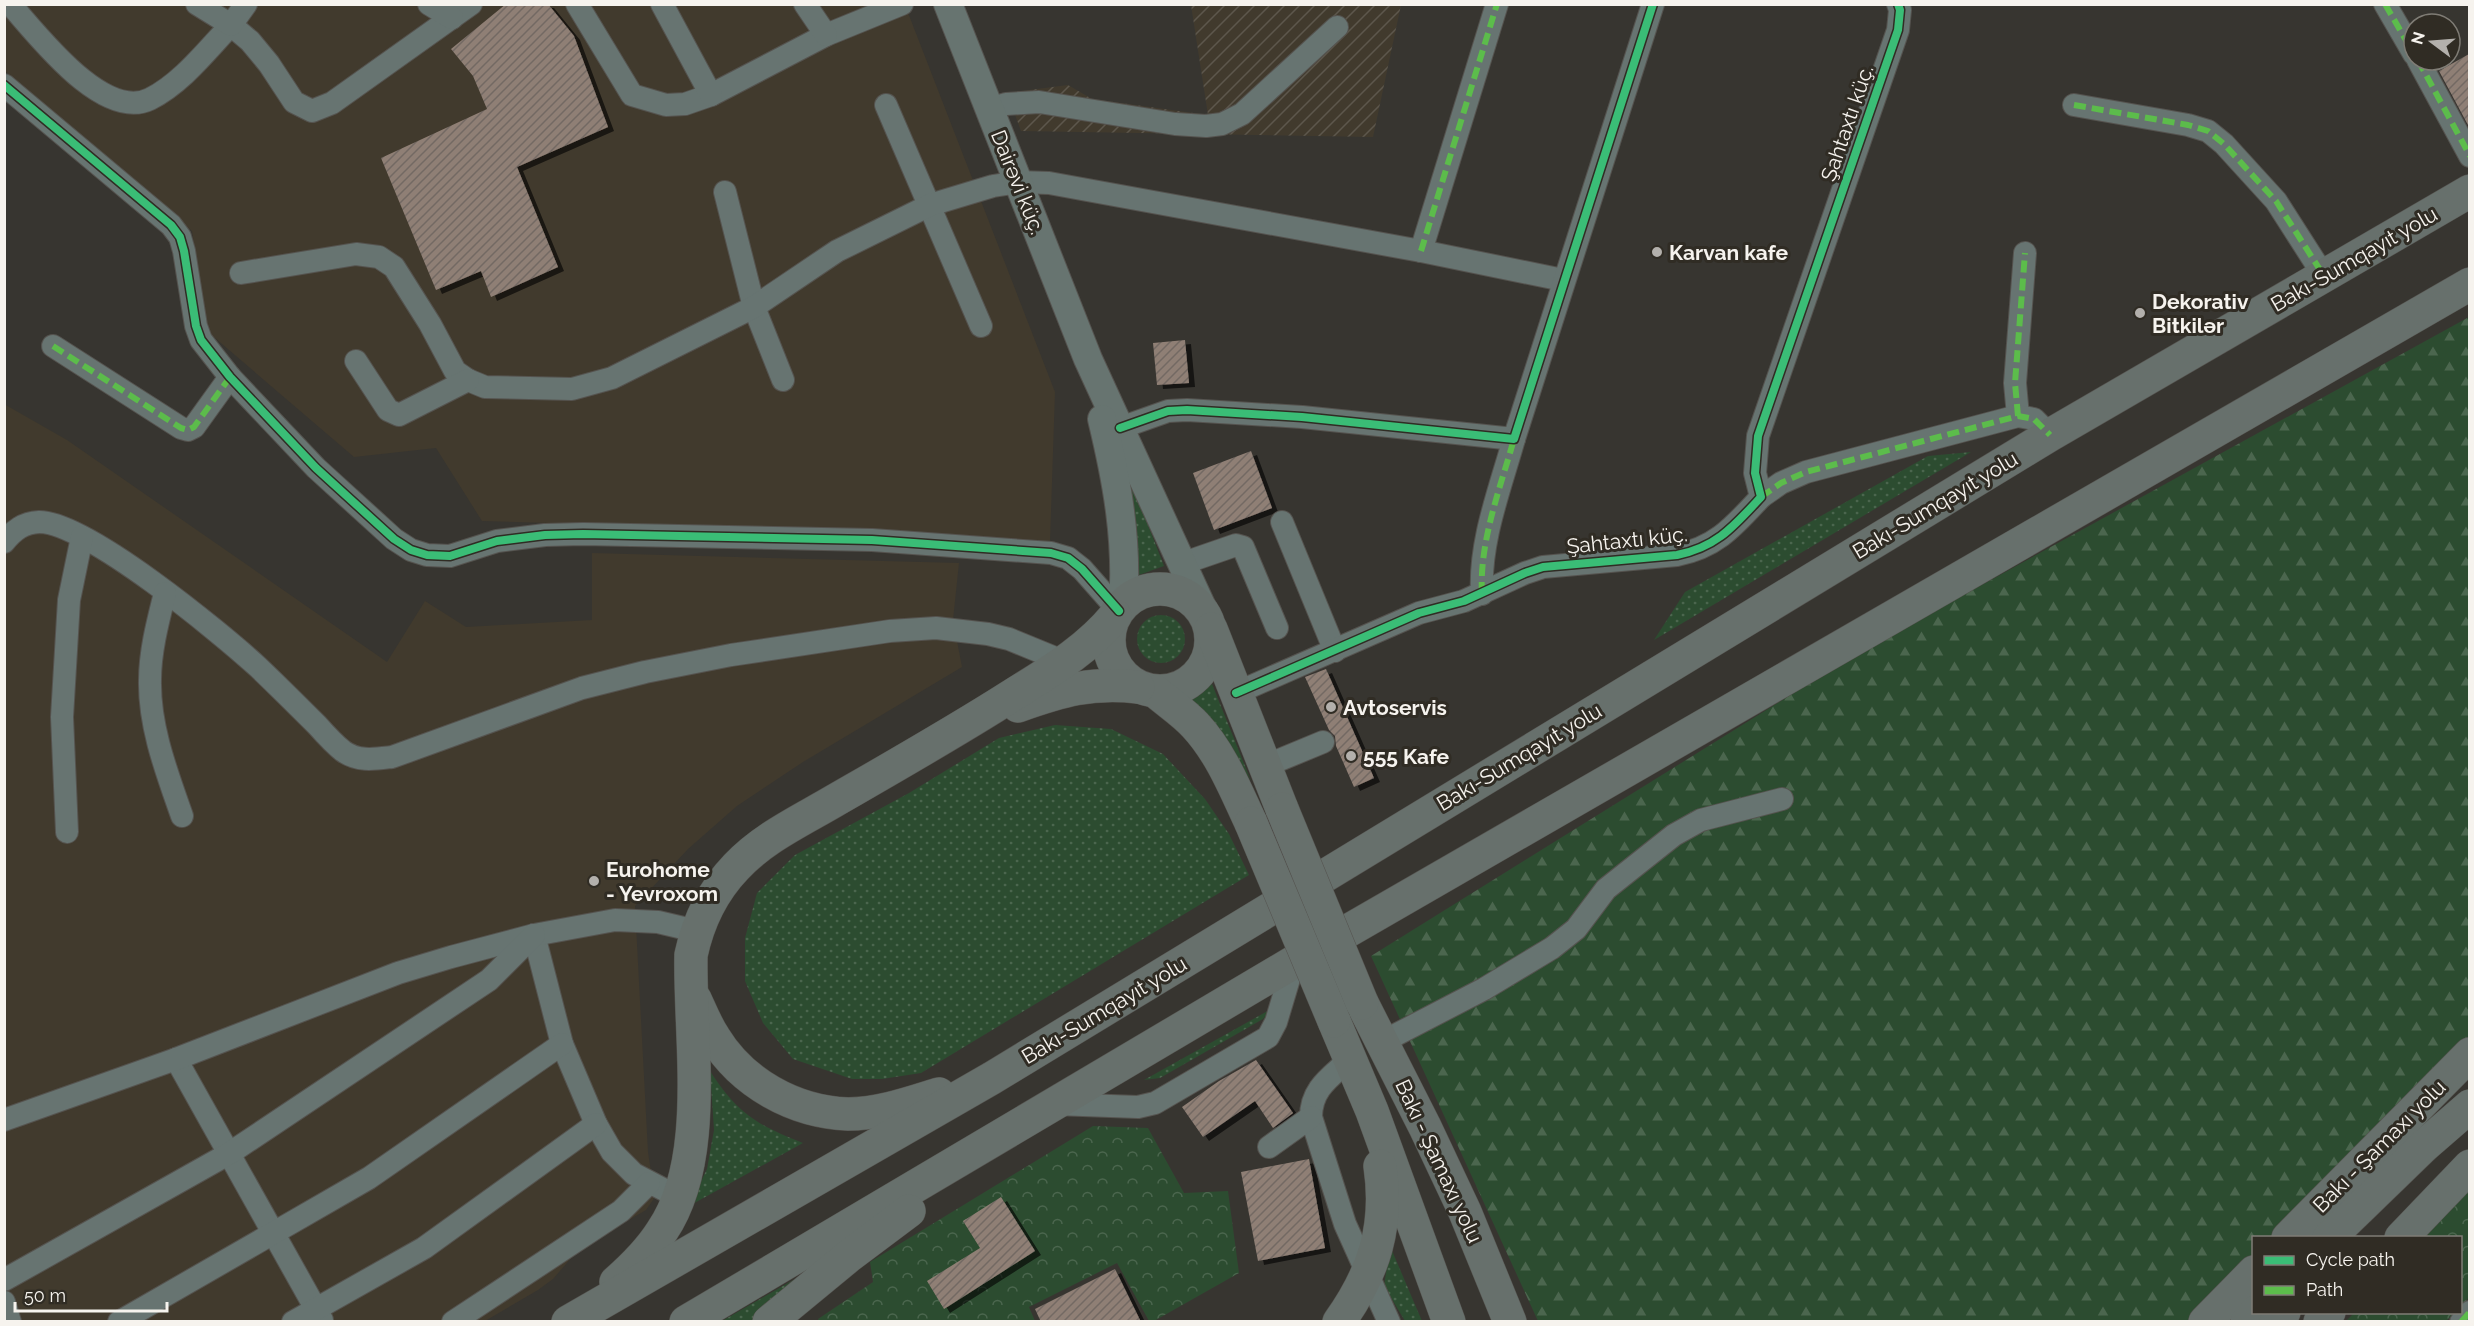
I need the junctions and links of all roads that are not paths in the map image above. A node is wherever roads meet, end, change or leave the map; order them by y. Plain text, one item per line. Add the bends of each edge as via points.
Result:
1 (10, 4) edge
2 (197, 4) edge
3 (246, 4) edge
4 (429, 4) edge
5 (471, 4) edge
6 (577, 4) edge
7 (662, 4) edge
8 (805, 4) edge
9 (902, 4) edge
10 (948, 4) edge
11 (1497, 4) edge
12 (1653, 4) edge
13 (1898, 4) edge
14 (2385, 4) edge
15 (452, 18) junction
16 (231, 25) junction
17 (1336, 27) dead end
18 (2402, 33) edge
19 (826, 35) junction
20 (2424, 72) edge
21 (4, 85) edge
22 (711, 94) junction
23 (886, 105) dead end
24 (2074, 105) dead end
25 (989, 109) junction
26 (2469, 156) edge
27 (1018, 182) junction
28 (2469, 191) edge
29 (725, 192) dead end
30 (930, 206) junction
31 (1421, 250) junction
32 (2025, 254) dead end
33 (241, 273) dead end
34 (2324, 276) junction
35 (1563, 280) junction
36 (2469, 284) edge
37 (754, 307) junction
38 (981, 326) dead end
39 (53, 346) dead end
40 (1088, 359) junction
41 (356, 361) dead end
42 (230, 377) junction
43 (468, 380) junction
44 (783, 380) dead end
45 (2018, 416) junction
46 (1120, 428) junction
47 (2050, 435) junction
48 (1514, 439) junction
49 (1761, 497) junction
50 (1282, 522) dead end
51 (82, 537) junction
52 (4, 542) edge
53 (1180, 564) junction
54 (165, 593) junction
55 (1482, 594) junction
56 (1119, 611) junction
57 (1208, 620) junction
58 (1277, 628) dead end
59 (1335, 651) junction
60 (1065, 662) junction
61 (1147, 690) junction
62 (1236, 693) junction
63 (966, 725) junction
64 (1323, 742) dead end
65 (1265, 766) junction
66 (1782, 799) dead end
67 (182, 816) dead end
68 (67, 832) dead end
69 (696, 932) junction
70 (534, 935) junction
71 (1294, 962) junction
72 (690, 990) junction
73 (1382, 1042) junction
74 (562, 1044) junction
75 (2469, 1054) edge
76 (176, 1059) junction
77 (1350, 1059) junction
78 (992, 1078) junction
79 (1053, 1104) junction
80 (2469, 1106) edge
81 (1372, 1111) junction
82 (1311, 1117) junction
83 (2469, 1118) edge
84 (4, 1120) edge
85 (596, 1124) junction
86 (1269, 1147) dead end
87 (230, 1153) junction
88 (2469, 1166) edge
89 (649, 1183) junction
90 (678, 1197) junction
91 (274, 1233) junction
92 (2290, 1236) edge
93 (2331, 1236) edge
94 (2357, 1236) edge
95 (2403, 1236) edge
96 (2252, 1273) edge
97 (1367, 1276) junction
98 (4, 1280) edge
99 (4, 1302) edge
100 (2469, 1312) edge
101 (319, 1315) edge
102 (572, 1319) edge
103 (10, 1322) edge
104 (119, 1322) edge
105 (293, 1322) edge
106 (453, 1322) edge
107 (686, 1322) edge
108 (769, 1322) edge
109 (1339, 1322) edge
110 (1389, 1322) edge
111 (1449, 1322) edge
112 (1472, 1322) edge
113 (1510, 1322) edge
114 (2205, 1322) edge
115 (2461, 1322) edge

1 - 16 street via 73,74 105,95 133,102 148,100 168,87
2 - 16 street
3 - 16 street
4 - 15 street
5 - 15 street
6 - 22 street via 632,95 666,105 685,104
7 - 22 street
8 - 19 street
9 - 19 street
10 - 25 main road, Dairəvi küç.
11 - 31 street
12 - 35 street
13 - 49 street, Şahtaxtı küç. via 1898,30 1758,436 1755,473
14 - 18 street
15 - 16 street via 332,103 312,111 294,102 269,64
17 - 25 street via 1242,114 1222,124 1174,124 1039,102
19 - 22 street
20 - 26 street
21 - 42 street via 171,225 184,251 201,340
23 - 30 street
24 - 34 street via 2208,131 2276,201
25 - 27 main road, Dairəvi küç.
27 - 30 street
27 - 31 street via 1049,183
27 - 40 main road, Dairəvi küç.
28 - 34 highway, Bakı-Sumqayıt yolu
29 - 37 street
30 - 37 street via 837,251
30 - 38 street
31 - 35 street
32 - 45 street via 2015,382
33 - 43 street via 356,254 379,257 394,267 455,371
34 - 47 highway, Bakı-Sumqayıt yolu
35 - 48 street
36 - 71 highway
37 - 43 street via 612,378 572,389 485,387
37 - 44 street
39 - 42 street via 188,430
40 - 46 main road, Dairəvi küç.
40 - 56 main road, Dairəvi küç. via 1113,466 1124,538
41 - 43 street via 388,410 399,415
42 - 56 street via 325,476 394,539 427,555 450,556 497,541 583,534 872,540 1043,553 1068,558
45 - 47 street via 2034,419
45 - 49 street via 1806,472
46 - 48 street via 1168,411 1187,410 1302,417
46 - 53 main road, Dairəvi küç.
47 - 78 highway, Bakı-Sumqayıt yolu
48 - 55 street via 1484,546
49 - 55 street, Şahtaxtı küç. via 1727,531 1699,551 1543,567
50 - 59 street
51 - 52 street via 40,522 15,529
51 - 54 street
51 - 68 street via 69,600 62,717
53 - 57 main road, Dairəvi küç.
53 - 58 street via 1236,545 1243,547
54 - 60 street via 257,667 344,752 366,760 392,757 582,688 645,672 890,632 936,628 988,634
54 - 67 street via 154,639 150,681 163,763
55 - 59 street, Şahtaxtı küç. via 1419,613
56 - 57 highway via 1133,597 1160,589 1192,600
56 - 60 highway via 1085,648
56 - 61 highway via 1110,632 1115,664 1125,678
57 - 61 highway via 1212,642 1200,673 1173,691
57 - 62 highway, Bakı - Şamaxı yolu
59 - 62 street, Şahtaxtı küç.
60 - 63 highway
61 - 63 highway via 1110,684 1066,690
61 - 77 highway, Bakı - Şamaxı yolu, bridge via 1195,725 1221,761
62 - 65 highway, Bakı - Şamaxı yolu
63 - 69 highway via 770,838 736,867 711,898
64 - 65 street
65 - 73 highway, Bakı - Şamaxı yolu, bridge via 1362,1003
66 - 73 street via 1701,820 1674,835 1606,889 1576,929 1552,948
69 - 70 street via 658,922 615,920
69 - 72 highway
70 - 74 street
70 - 76 street via 398,973
70 - 87 street via 508,963 472,992
71 - 79 highway
71 - 79 street via 1268,1037 1155,1102 1138,1107
72 - 78 highway via 714,1038 743,1074 782,1099 806,1107 850,1114 880,1110
72 - 90 highway via 693,1127 688,1168
73 - 113 highway, Bakı - Şamaxı yolu via 1465,1212
74 - 85 street
74 - 91 street via 369,1178
75 - 92 highway, Bakı - Şamaxı yolu
76 - 84 street
76 - 87 street
77 - 81 highway, Bakı - Şamaxı yolu
77 - 82 street via 1316,1092
78 - 102 highway, Bakı-Sumqayıt yolu
79 - 107 highway
79 - 108 highway via 849,1256
80 - 93 highway
81 - 97 highway via 1384,1221
81 - 111 highway, Bakı - Şamaxı yolu
81 - 112 highway via 1393,1137 1412,1172
82 - 86 street
82 - 97 street via 1345,1224
83 - 94 highway, Bakı - Şamaxı yolu
85 - 89 street via 623,1164
85 - 101 street via 424,1248
87 - 91 street
87 - 98 street
88 - 95 highway
89 - 90 street
89 - 106 street via 621,1211
90 - 102 highway via 663,1230 633,1267
91 - 101 street
91 - 104 street
96 - 114 highway
97 - 109 highway
97 - 110 street
99 - 103 street
100 - 115 street
101 - 105 street

